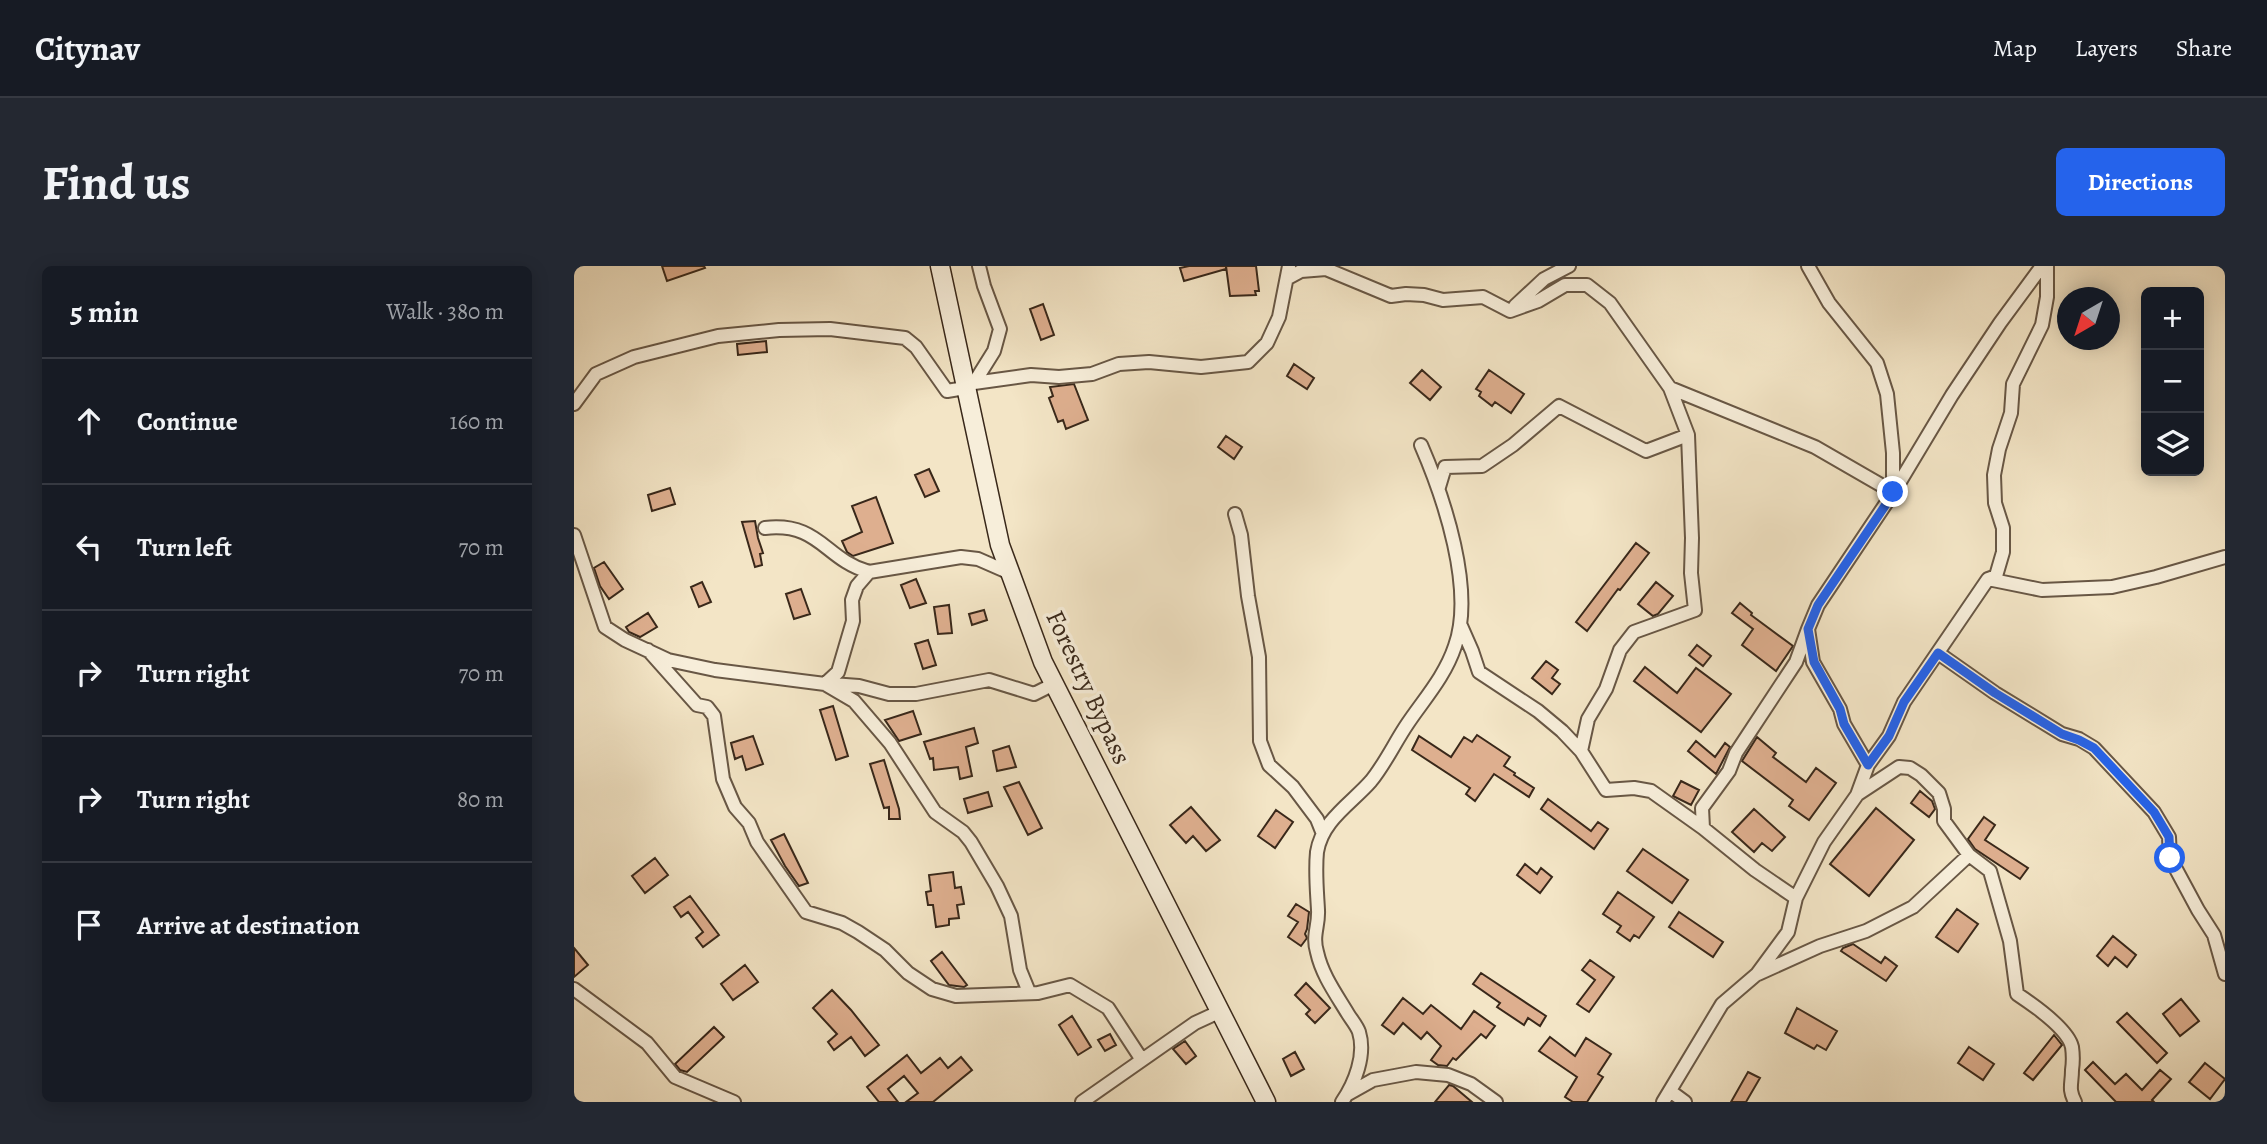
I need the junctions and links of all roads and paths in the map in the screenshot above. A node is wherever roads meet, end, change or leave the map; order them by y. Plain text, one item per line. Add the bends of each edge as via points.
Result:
1 (940, 266) edge
2 (979, 266) edge
3 (1569, 266) edge
4 (1808, 266) edge
5 (2045, 266) edge
6 (1316, 267) edge
7 (1289, 272) edge
8 (1510, 311) junction
9 (969, 386) junction
10 (1670, 388) junction
11 (574, 404) edge
12 (1688, 435) junction
13 (1421, 446) dead end
14 (1439, 487) junction
15 (1894, 491) junction
16 (1235, 514) dead end
17 (765, 528) dead end
18 (574, 535) edge
19 (2225, 557) edge
20 (869, 572) junction
21 (1010, 573) junction
22 (1988, 579) junction
23 (1461, 626) junction
24 (1808, 629) junction
25 (648, 650) junction
26 (1938, 653) junction
27 (825, 684) junction
28 (1054, 684) junction
29 (1581, 751) junction
30 (1868, 765) junction
31 (1857, 795) junction
32 (1703, 828) junction
33 (1323, 834) junction
34 (1969, 855) junction
35 (1797, 898) junction
36 (1757, 974) junction
37 (2225, 974) edge
38 (574, 989) edge
39 (1029, 992) junction
40 (1221, 1011) junction
41 (1142, 1060) junction
42 (1666, 1096) edge
43 (1345, 1098) edge
44 (734, 1102) edge
45 (1082, 1102) edge
46 (1266, 1102) edge
47 (1496, 1102) edge
48 (1685, 1102) edge
49 (2075, 1102) edge

1 - 9 street, Forestry Bypass
2 - 9 street via 1000,329 994,351
3 - 8 street via 1544,279
4 - 15 street via 1829,303 1877,363 1888,394
5 - 15 street via 2000,323
5 - 22 street via 2048,297 2042,325 2013,384 2011,413 1996,462 1995,503 2003,528 2003,552 1996,576
6 - 7 street
6 - 8 street via 1391,296 1483,297
7 - 9 street via 1279,317 1267,343 1248,362 1201,368 1119,364 1092,374 1031,375
8 - 10 street via 1565,285 1587,285 1610,303
9 - 11 street via 947,391 905,338 779,330 718,336 634,357 596,374
9 - 21 street, Forestry Bypass via 1000,545
10 - 12 street
10 - 15 street via 1815,447
12 - 14 street via 1646,452 1559,406 1482,466 1445,467
12 - 29 street via 1695,610 1634,632 1620,650 1588,719
13 - 14 street
14 - 23 street via 1461,594
15 - 24 street via 1818,605
16 - 33 street via 1259,657 1260,741 1269,765 1293,787
17 - 20 street via 785,526 802,531 854,568
18 - 25 street via 605,627
19 - 22 street via 2112,587 2042,590
20 - 21 street via 961,557
20 - 27 street via 852,600 853,621 838,672
21 - 28 street, Forestry Bypass
22 - 26 street
23 - 29 street via 1479,672 1538,711
23 - 33 street via 1432,691 1371,781
24 - 30 street via 1814,662
24 - 32 street via 1796,662 1702,808
25 - 27 street via 668,660 715,670
25 - 39 street via 697,705 707,707 714,716 723,779 735,807 806,912 858,932 932,989 956,996
26 - 30 street
26 - 37 street via 2062,734 2094,748 2154,812 2169,837 2170,858 2214,935
27 - 28 street via 916,694 989,681 1034,694
27 - 39 street via 854,701 890,743 935,812 971,842 1011,916 1020,970
28 - 40 street, Forestry Bypass
29 - 32 street via 1606,790 1651,791
30 - 31 street
31 - 34 street via 1899,767 1910,768 1938,793 1944,821
31 - 35 street via 1824,842
32 - 35 street
33 - 43 street via 1315,888 1317,954 1359,1032 1360,1065
34 - 36 street via 1913,907 1866,931
34 - 49 street via 1990,871 2010,941 2017,993 2066,1035 2072,1046 2070,1092
35 - 36 street via 1788,932
36 - 42 street via 1722,1004
38 - 44 street via 647,1043 675,1077
39 - 41 street via 1070,985 1108,1008
40 - 41 street via 1195,1023
40 - 46 street, Forestry Bypass
41 - 45 street
42 - 48 street
43 - 47 street via 1373,1080 1416,1072 1448,1074

